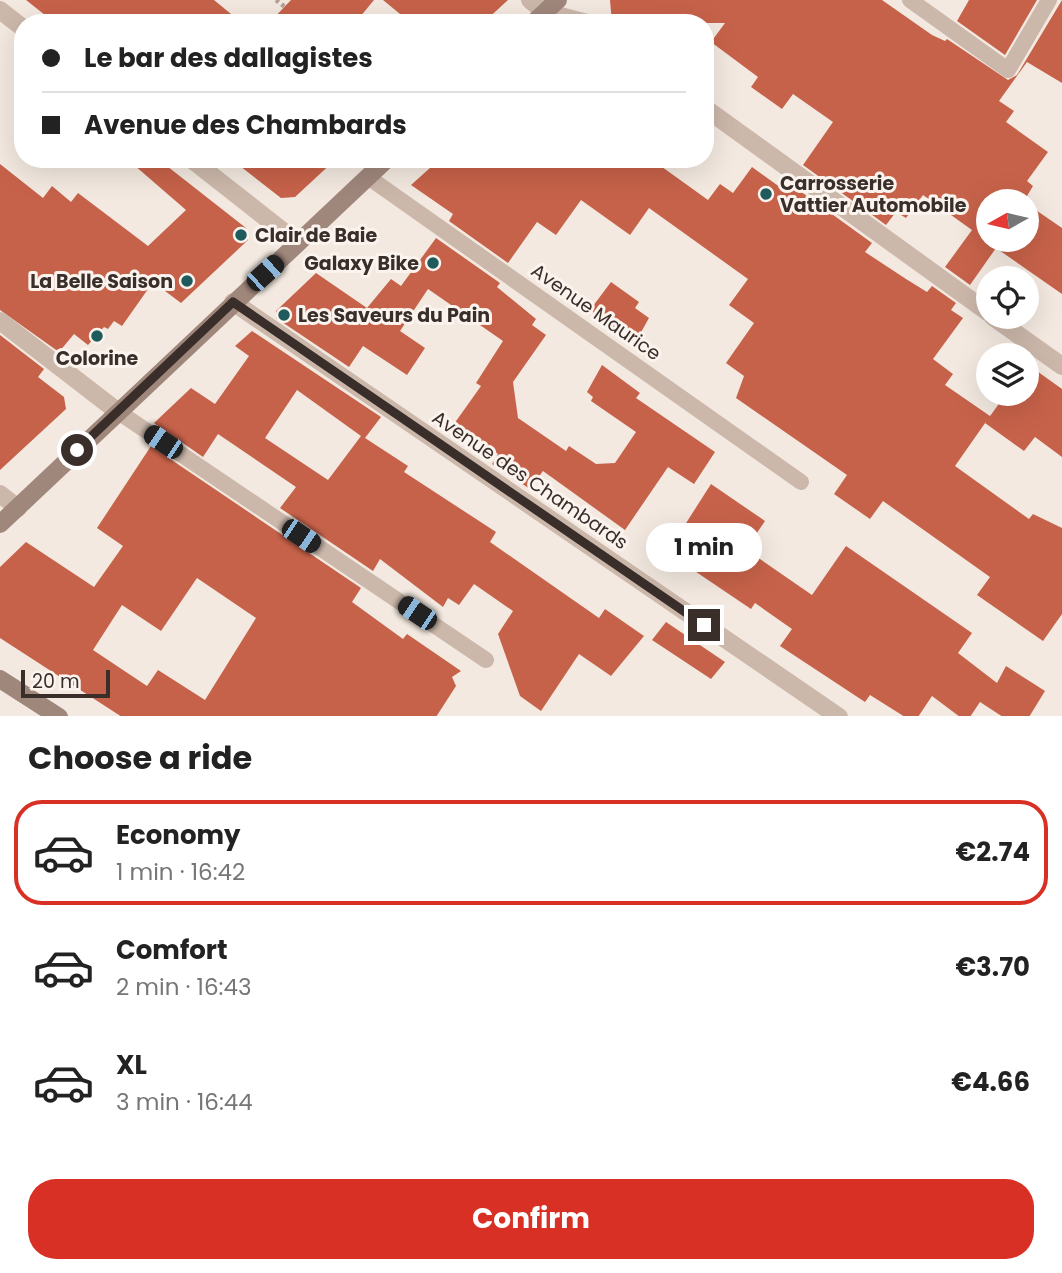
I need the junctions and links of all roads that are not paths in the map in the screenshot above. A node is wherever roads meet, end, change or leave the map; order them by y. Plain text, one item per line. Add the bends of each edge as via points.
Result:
1 (530, 0) edge
2 (910, 0) edge
3 (1049, 0) edge
4 (545, 12) edge
5 (714, 114) edge
6 (202, 168) edge
7 (378, 168) edge
8 (368, 177) junction
9 (298, 243) junction
10 (233, 302) junction
11 (976, 304) edge
12 (0, 321) edge
13 (1010, 329) edge
14 (1062, 366) edge
15 (117, 411) junction
16 (801, 482) dead end
17 (0, 494) edge
18 (18, 508) junction
19 (0, 524) edge
20 (486, 660) dead end
21 (0, 679) edge
22 (59, 716) edge
23 (839, 716) edge

1 - 4 street
2 - 3 lane via 1008,70
5 - 11 street
6 - 9 street
7 - 8 main road
8 - 9 main road
8 - 16 lane, Avenue Maurice
9 - 10 main road
10 - 15 main road
10 - 23 street, Avenue des Chambards
12 - 15 street
13 - 14 street
15 - 18 main road
15 - 20 lane
17 - 18 street
18 - 19 main road
21 - 22 main road

